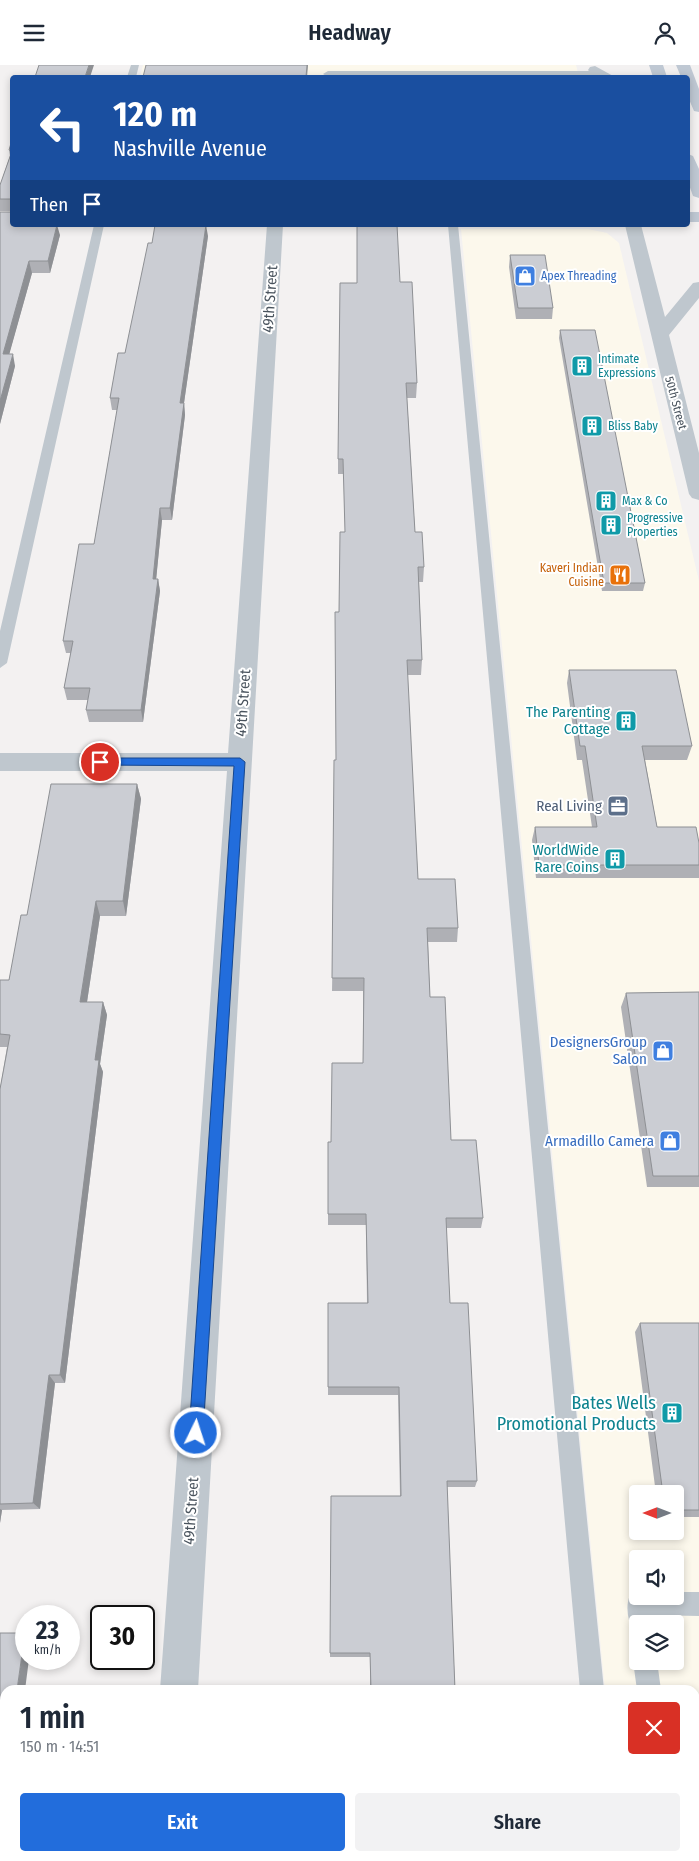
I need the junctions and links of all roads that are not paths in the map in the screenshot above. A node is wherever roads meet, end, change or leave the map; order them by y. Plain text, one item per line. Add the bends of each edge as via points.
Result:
1 (326, 72) edge
2 (557, 72) edge
3 (598, 73) edge
4 (690, 80) edge
5 (698, 101) edge
6 (690, 165) edge
7 (699, 193) edge
8 (99, 227) edge
9 (275, 227) edge
10 (453, 227) edge
11 (633, 227) edge
12 (699, 287) edge
13 (658, 335) junction
14 (692, 439) edge
15 (699, 493) edge
16 (0, 663) edge
17 (0, 761) edge
18 (240, 762) junction
19 (699, 1604) edge
20 (640, 1615) edge
21 (647, 1670) edge
22 (179, 1685) edge
23 (592, 1685) edge
24 (648, 1685) edge

1 - 2 lane
2 - 3 lane
4 - 5 main road
6 - 7 main road
8 - 16 lane
9 - 18 street, 49th Street
10 - 23 lane
11 - 13 street, 50th Street
12 - 13 street
13 - 14 street, 50th Street
14 - 15 street, 50th Street
17 - 18 street
18 - 22 street, 49th Street
19 - 20 lane via 638,1603
21 - 24 lane

